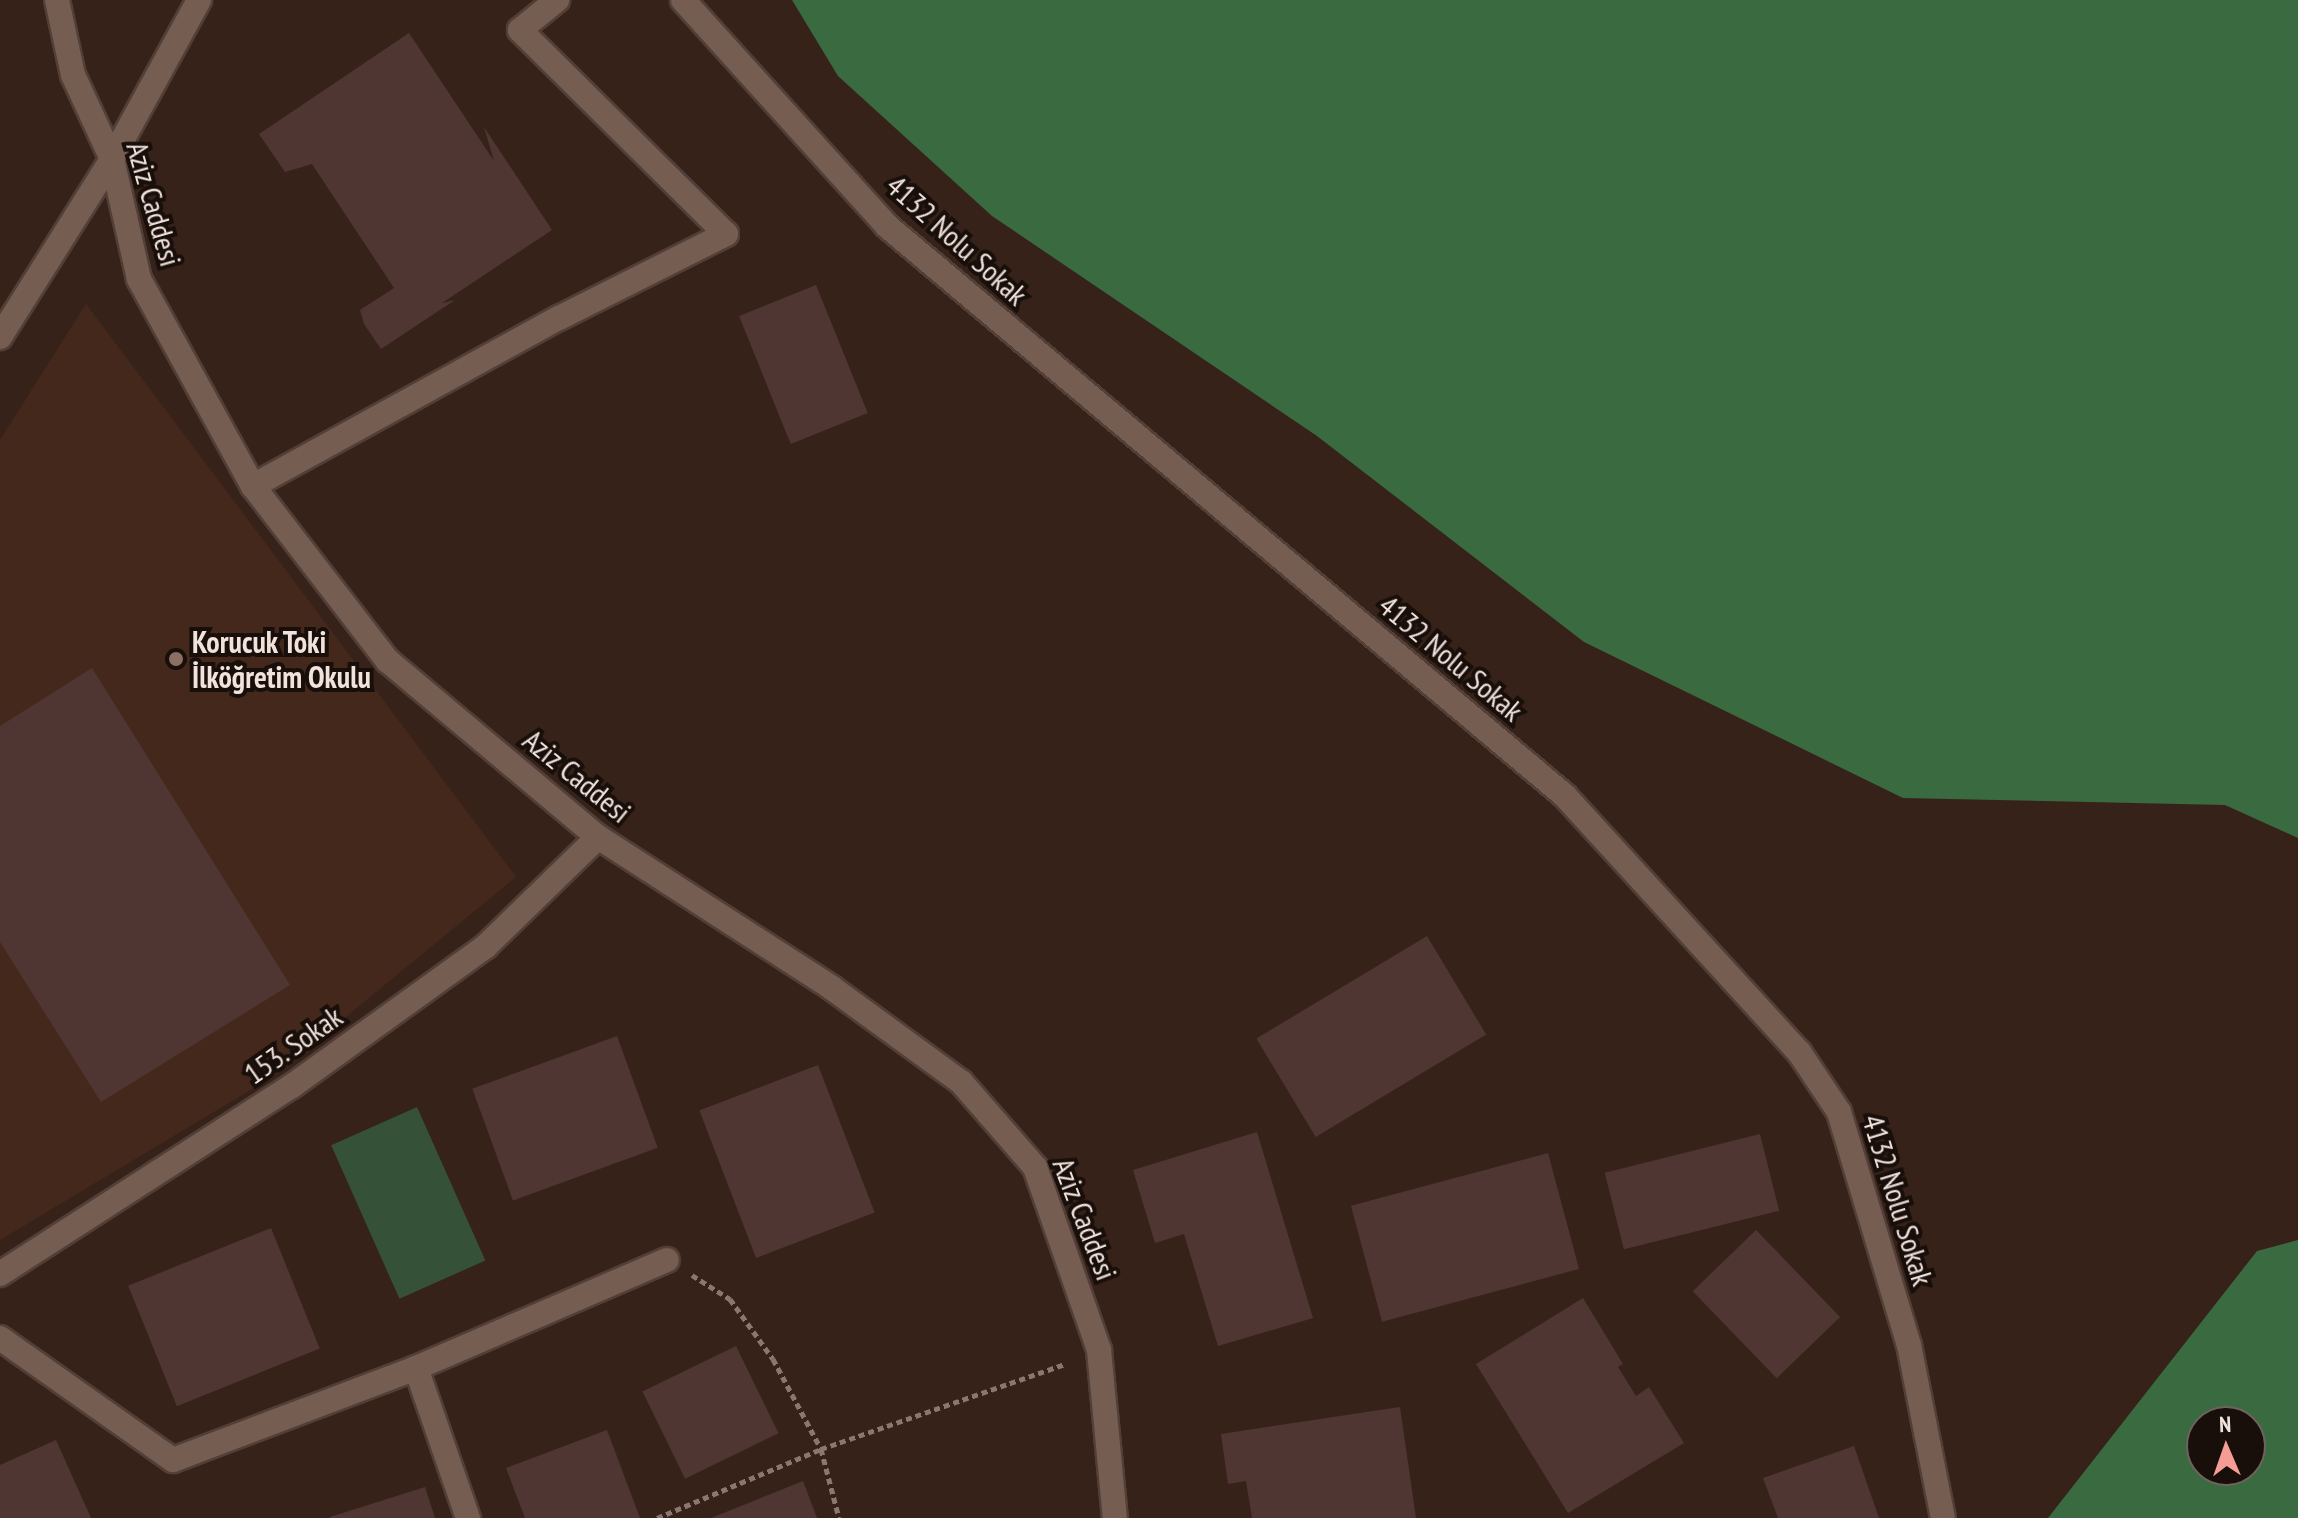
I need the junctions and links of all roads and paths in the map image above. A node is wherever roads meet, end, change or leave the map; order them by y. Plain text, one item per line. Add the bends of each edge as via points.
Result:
1 (57, 0) edge
2 (199, 0) edge
3 (557, 0) edge
4 (683, 0) edge
5 (112, 159) junction
6 (0, 337) edge
7 (253, 486) junction
8 (598, 837) junction
9 (667, 1260) joint
10 (0, 1274) edge
11 (0, 1338) edge
12 (1065, 1364) dead end
13 (416, 1368) junction
14 (821, 1449) junction
15 (468, 1518) edge
16 (657, 1518) edge
17 (839, 1518) edge
18 (1115, 1518) edge
19 (1943, 1518) edge

1 - 5 street, Aziz Caddesi via 73,75
2 - 5 street
3 - 7 street via 520,30 726,234 559,318
4 - 19 street, 4132 Nolu Sokak via 887,226 1565,796 1799,1052 1839,1112 1909,1345
5 - 6 street
5 - 7 street, Aziz Caddesi via 139,279
7 - 8 street, Aziz Caddesi via 388,661
8 - 10 street, 153. Sokak via 486,946 292,1086
8 - 18 street, Aziz Caddesi via 832,988 961,1082 1035,1167 1099,1350
9 - 13 street
9 - 14 path via 730,1299 773,1359
11 - 13 street via 173,1460
12 - 14 path
13 - 15 street
14 - 16 path
14 - 17 path

